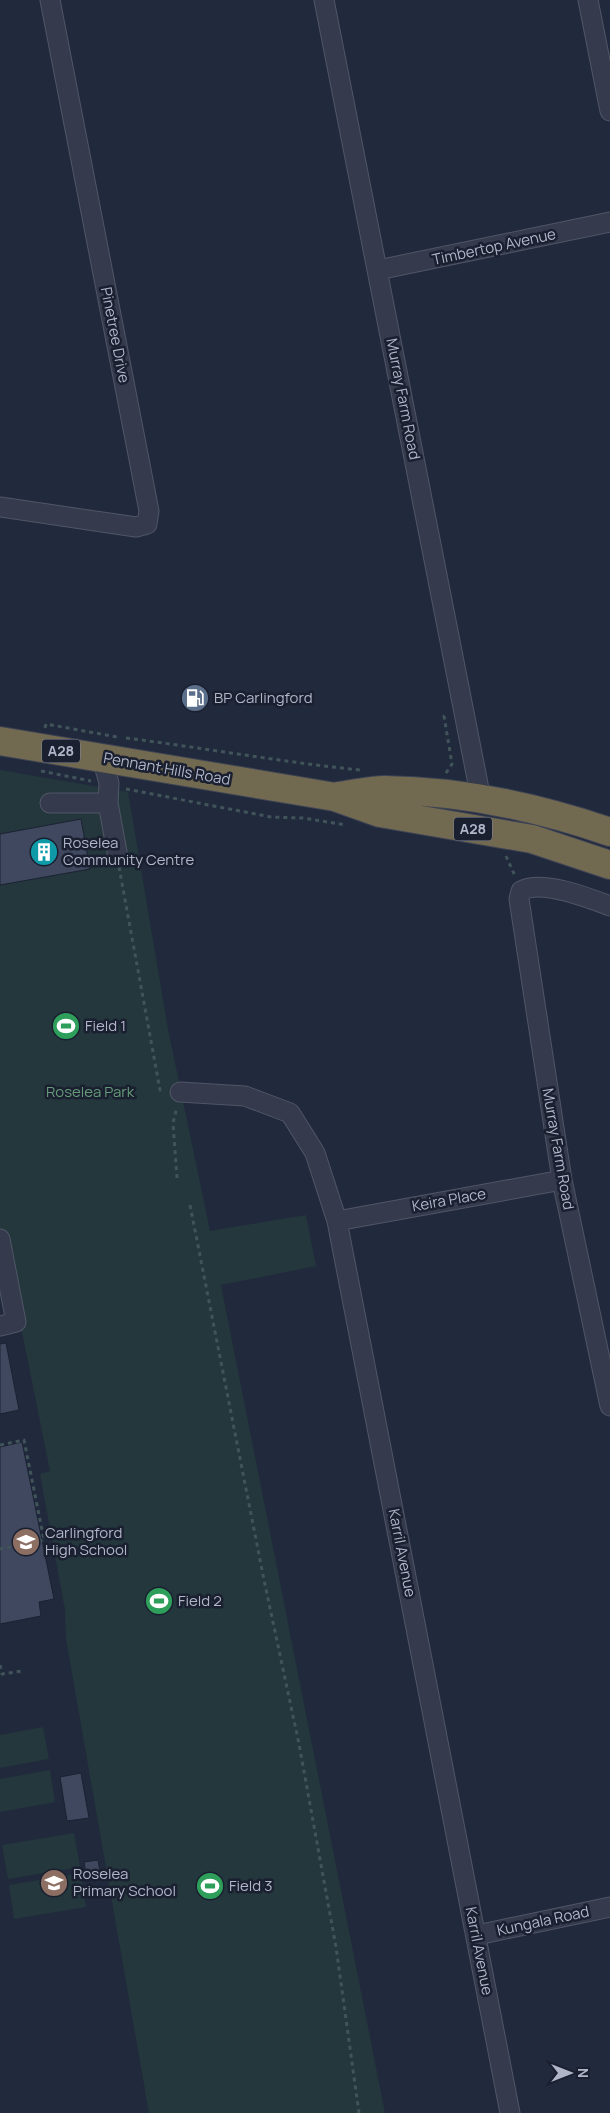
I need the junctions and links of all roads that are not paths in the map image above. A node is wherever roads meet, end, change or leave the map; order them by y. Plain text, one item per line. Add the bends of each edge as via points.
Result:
1 (50, 0) edge
2 (324, 0) edge
3 (588, 0) edge
4 (610, 111) edge
5 (610, 222) edge
6 (378, 270) junction
7 (0, 507) edge
8 (0, 741) edge
9 (106, 771) junction
10 (335, 797) junction
11 (480, 799) junction
12 (50, 803) dead end
13 (108, 803) junction
14 (610, 832) edge
15 (532, 839) junction
16 (117, 852) road end
17 (610, 865) edge
18 (610, 906) edge
19 (180, 1092) road end
20 (562, 1180) junction
21 (337, 1221) junction
22 (0, 1239) edge
23 (0, 1326) edge
24 (610, 1406) edge
25 (610, 1907) edge
26 (476, 1935) junction
27 (510, 2113) edge

1 - 7 street, Pinetree Drive via 149,510 147,524 136,527
2 - 6 street, Murray Farm Road
3 - 4 street
5 - 6 street, Timbertop Avenue
6 - 11 street, Murray Farm Road
8 - 9 highway, Pennant Hills Road / A28
9 - 10 highway, Pennant Hills Road / A28
9 - 13 street
10 - 11 highway, Pennant Hills Road / A28 via 383,790
10 - 15 highway, Pennant Hills Road / A28 via 380,813
11 - 14 highway, Pennant Hills Road / A28 via 532,809
11 - 15 highway via 489,816 510,822
12 - 13 street
13 - 16 street
15 - 17 highway, Pennant Hills Road / A28
18 - 20 street, Murray Farm Road via 557,890 529,887 521,891 519,909
19 - 21 street, Karril Avenue via 245,1096 290,1113 315,1153
20 - 21 street, Keira Place
20 - 24 street, Murray Farm Road
21 - 26 street, Karril Avenue
22 - 23 street via 16,1322
25 - 26 street, Kungala Road
26 - 27 street, Karril Avenue

